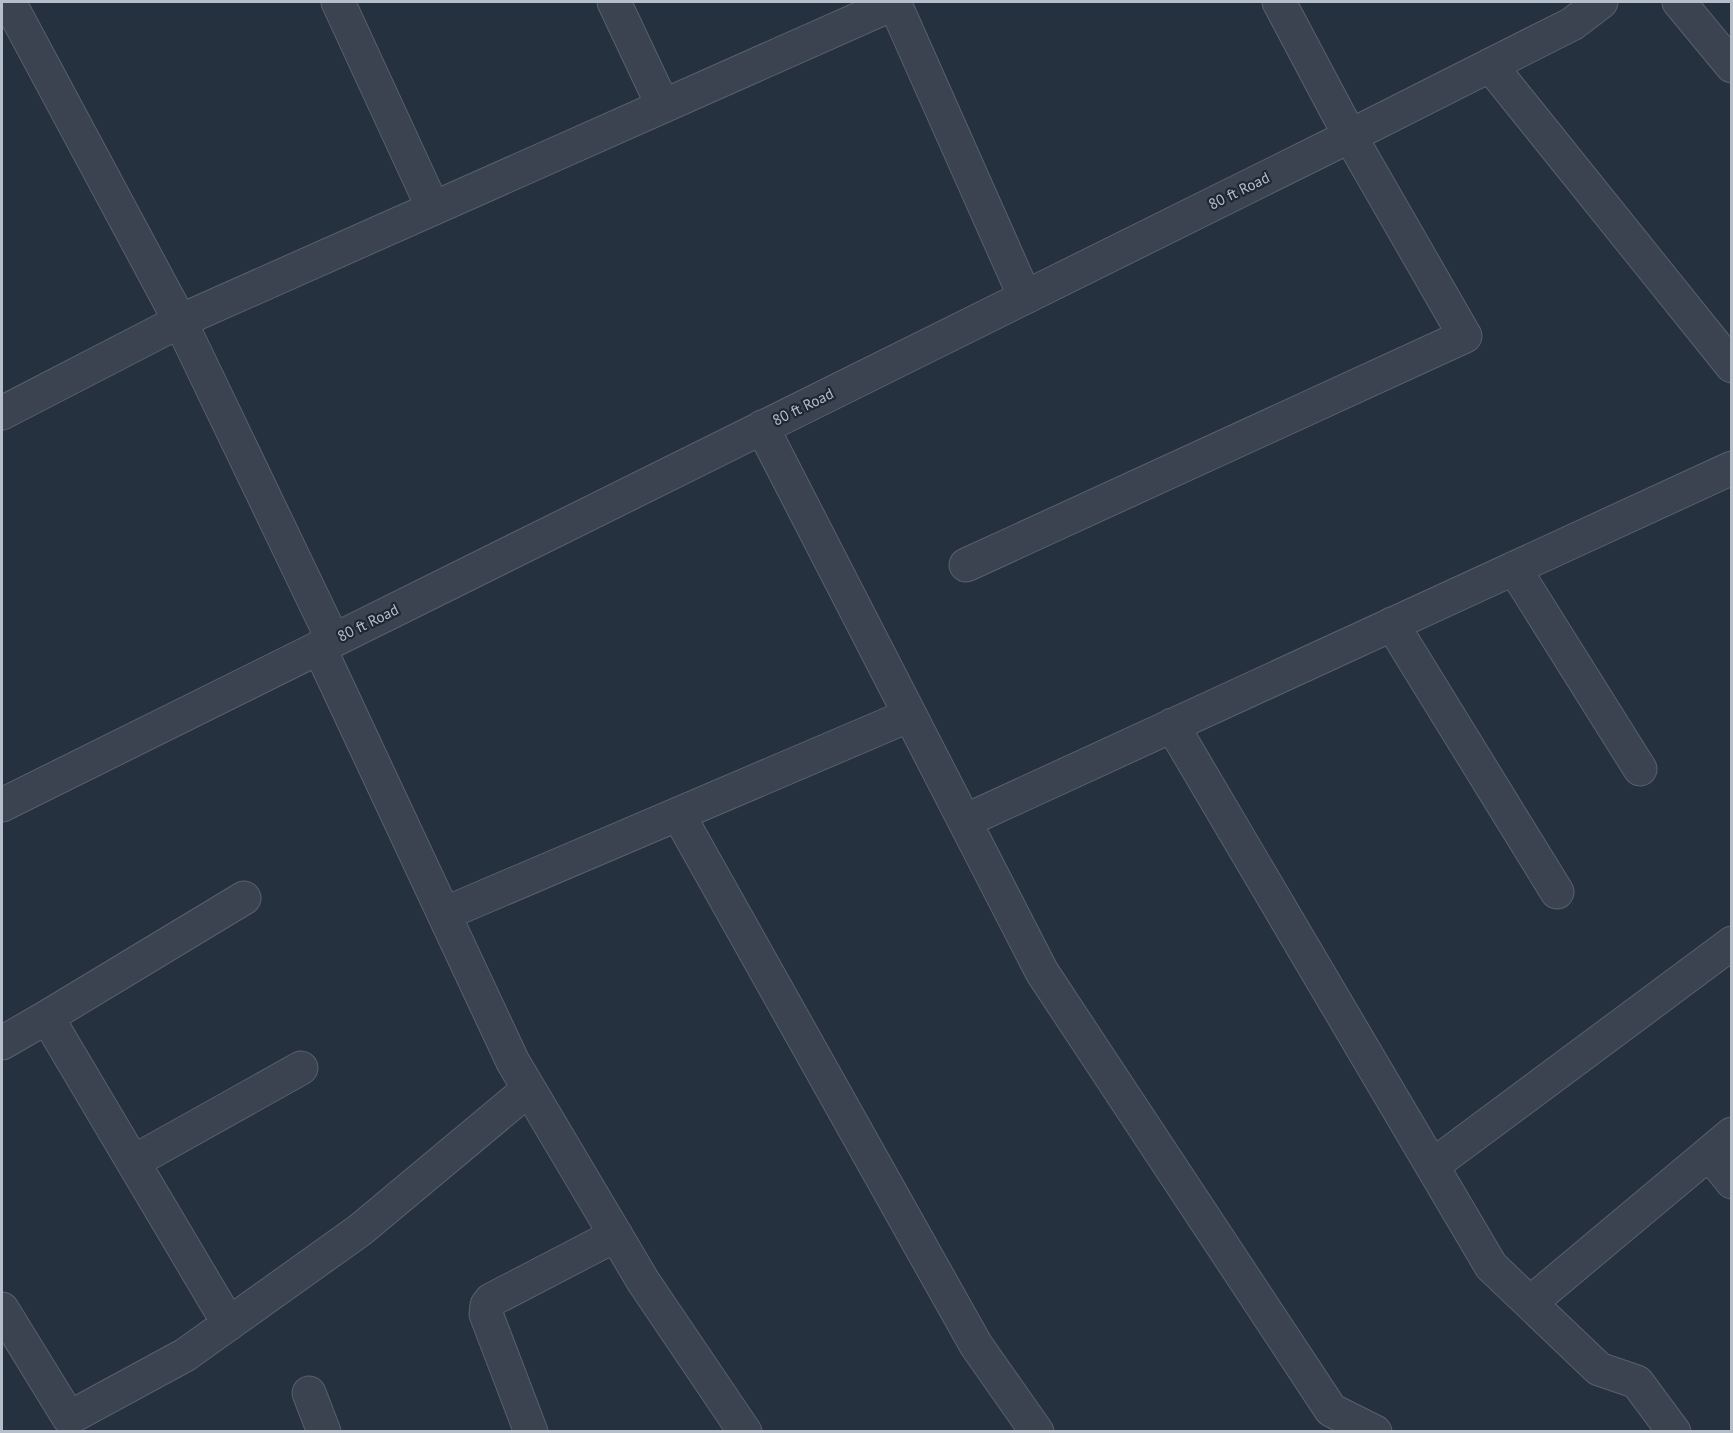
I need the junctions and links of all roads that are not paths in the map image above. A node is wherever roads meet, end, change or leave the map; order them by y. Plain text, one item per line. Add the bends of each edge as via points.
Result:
1 (9, 2) edge
2 (338, 2) edge
3 (614, 2) edge
4 (895, 2) edge
5 (1279, 2) edge
6 (1601, 2) edge
7 (1679, 2) edge
8 (1562, 13) edge
9 (1490, 65) junction
10 (1731, 66) edge
11 (663, 106) junction
12 (1350, 136) junction
13 (433, 208) junction
14 (1024, 297) junction
15 (180, 321) junction
16 (1731, 366) edge
17 (2, 413) edge
18 (762, 427) junction
19 (1731, 468) edge
20 (966, 565) dead end
21 (1514, 568) junction
22 (1392, 624) junction
23 (326, 643) junction
24 (910, 715) junction
25 (1172, 725) junction
26 (1640, 769) dead end
27 (2, 805) edge
28 (678, 814) junction
29 (965, 821) junction
30 (1557, 892) dead end
31 (244, 898) dead end
32 (444, 914) junction
33 (1731, 943) edge
34 (47, 1017) junction
35 (2, 1042) edge
36 (301, 1068) dead end
37 (529, 1089) junction
38 (1720, 1144) edge
39 (133, 1162) junction
40 (1432, 1166) junction
41 (1731, 1182) edge
42 (616, 1235) junction
43 (1530, 1303) junction
44 (2, 1309) edge
45 (228, 1324) junction
46 (309, 1394) dead end
47 (90, 1419) edge
48 (1323, 1421) edge
49 (324, 1431) edge
50 (531, 1431) edge
51 (745, 1431) edge
52 (1037, 1431) edge
53 (1375, 1431) edge
54 (1674, 1431) edge

1 - 15 street
2 - 13 street
3 - 11 street
4 - 11 street
4 - 14 street
5 - 12 street
6 - 8 street, 80 ft Road
7 - 10 street
8 - 9 street, 80 ft Road
9 - 12 street, 80 ft Road
9 - 16 street
11 - 13 street
12 - 14 street, 80 ft Road
12 - 20 street via 1465,336
13 - 15 street
14 - 18 street, 80 ft Road
15 - 17 street
15 - 23 street
18 - 23 street, 80 ft Road
18 - 24 street
19 - 21 street
21 - 22 street
21 - 26 street
22 - 25 street
22 - 30 street
23 - 27 street, 80 ft Road
23 - 32 street
24 - 28 street
24 - 29 street
25 - 29 street
25 - 40 street
28 - 32 street
28 - 52 street via 976,1345
29 - 48 street via 1042,972
31 - 34 street
32 - 37 street
33 - 40 street
34 - 35 street
34 - 39 street
36 - 39 street
37 - 42 street
37 - 45 street via 360,1230
38 - 41 street
38 - 43 street
39 - 45 street
40 - 43 street via 1491,1266
42 - 50 street via 488,1305 486,1314
42 - 51 street
43 - 54 street via 1599,1369 1636,1382
44 - 47 street via 69,1418
45 - 47 street
46 - 49 street
48 - 53 street

